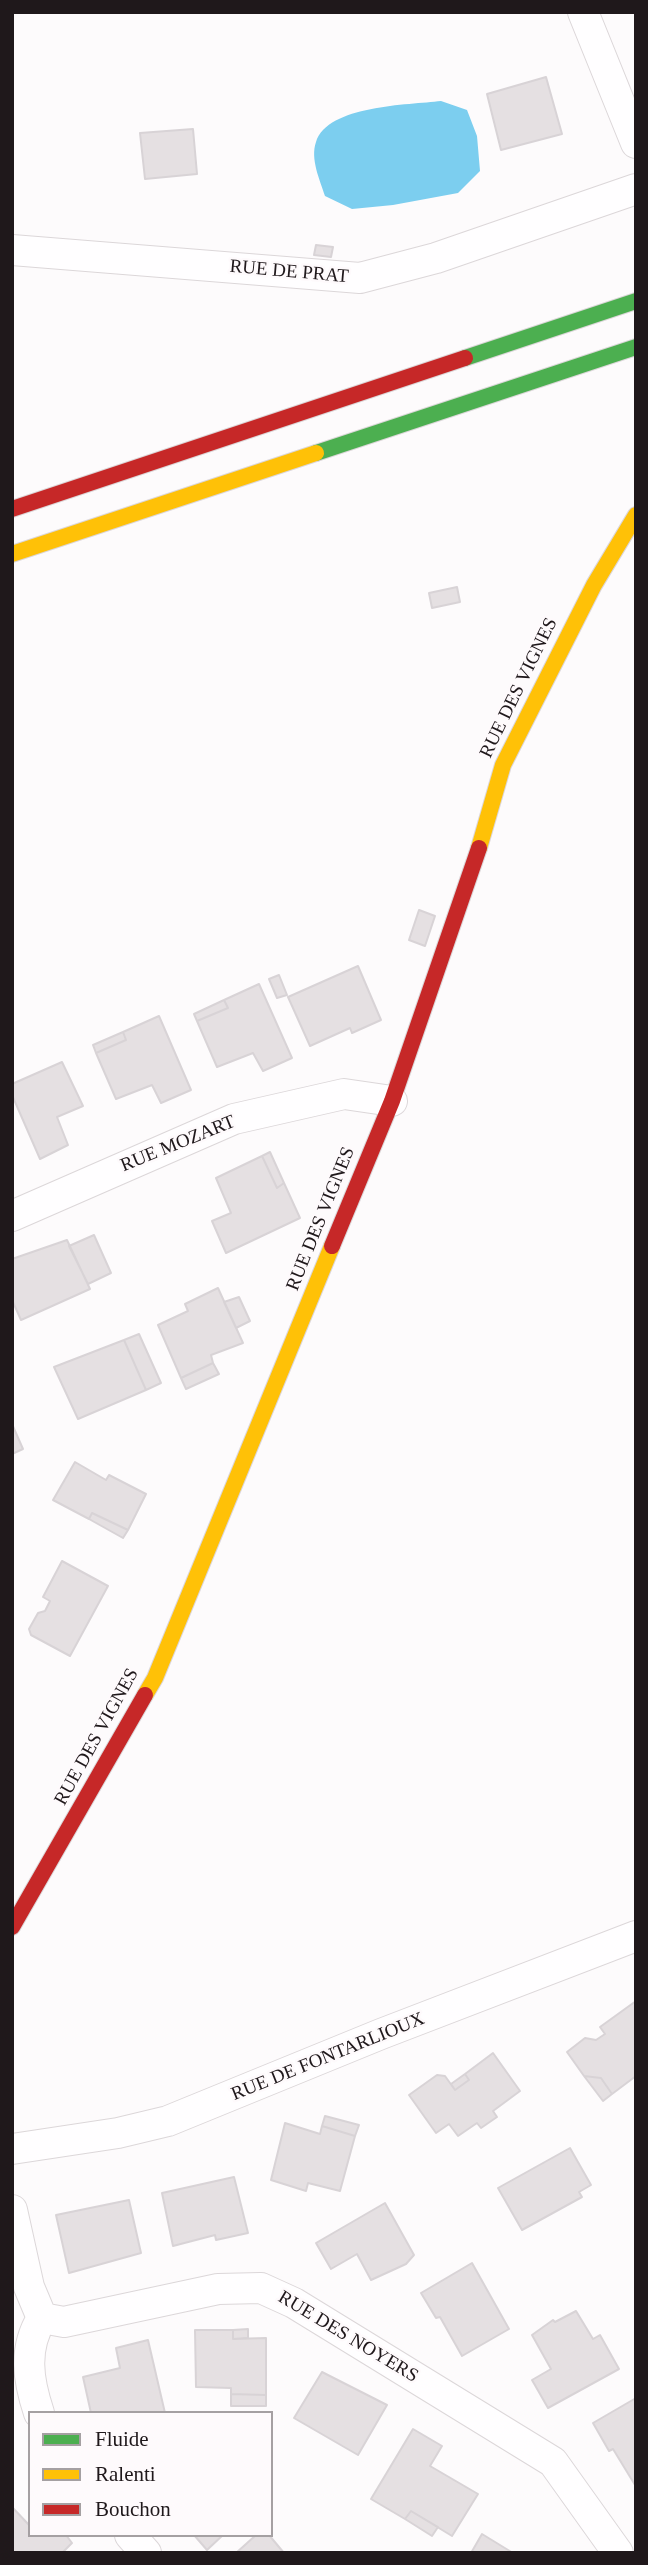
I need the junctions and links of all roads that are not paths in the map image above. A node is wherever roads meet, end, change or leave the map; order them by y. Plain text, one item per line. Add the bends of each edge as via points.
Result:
1 (583, 12) edge
2 (636, 143) edge
3 (636, 189) edge
4 (12, 250) edge
5 (636, 301) edge
6 (636, 347) edge
7 (12, 509) edge
8 (636, 514) edge
9 (12, 554) edge
10 (392, 1101) junction
11 (12, 1216) edge
12 (12, 1927) edge
13 (636, 1936) edge
14 (12, 2149) edge
15 (12, 2210) edge
16 (42, 2318) junction
17 (38, 2411) edge
18 (132, 2537) edge
19 (146, 2553) edge
20 (618, 2553) edge

1 - 2 street
3 - 4 street, RUE DE PRAT via 436,258 360,278
5 - 7 main road
6 - 9 main road
8 - 10 main road, RUE DES VIGNES via 594,585 502,765 484,834
10 - 11 street, RUE MOZART via 344,1094 234,1119
10 - 12 main road, RUE DES VIGNES via 155,1678
13 - 14 street, RUE DE FONTARLIOUX via 168,2121
15 - 16 street via 29,2287
16 - 17 street via 29,2352 29,2377
16 - 20 street, RUE DES NOYERS via 64,2322 218,2288 261,2288 294,2303 553,2462
18 - 19 street

